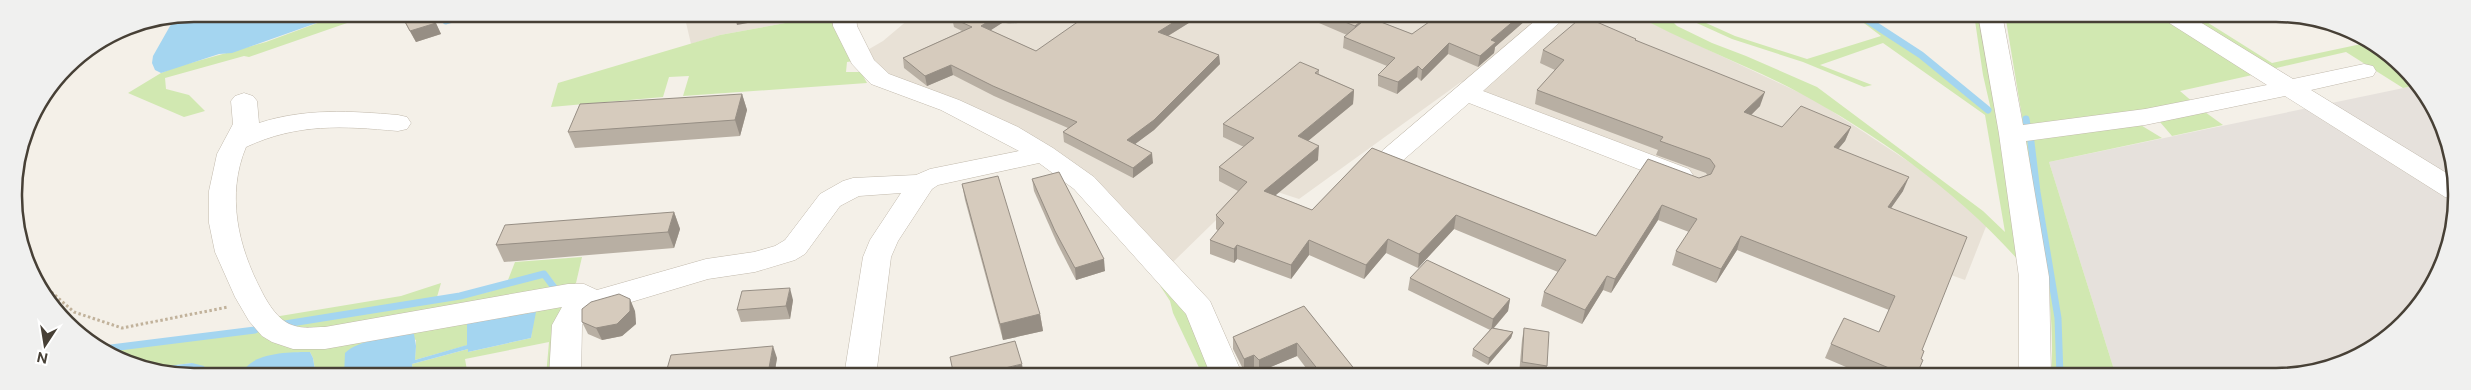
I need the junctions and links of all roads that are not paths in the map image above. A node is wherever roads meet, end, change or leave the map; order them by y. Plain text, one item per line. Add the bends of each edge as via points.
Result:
1 (845, 22) edge
2 (1547, 23) edge
3 (1992, 23) edge
4 (2186, 23) edge
5 (2364, 71) dead end
6 (2289, 87) junction
7 (1465, 93) junction
8 (244, 101) dead end
9 (398, 123) dead end
10 (2012, 134) junction
11 (236, 142) junction
12 (1044, 154) junction
13 (1392, 156) edge
14 (1695, 181) edge
15 (922, 183) junction
16 (2448, 187) edge
17 (590, 302) junction
18 (566, 367) edge
19 (861, 367) edge
20 (1223, 367) edge
21 (2035, 367) edge

1 - 12 street via 864,64 880,79 950,104
2 - 7 street
3 - 10 street
4 - 6 street
5 - 6 street
6 - 10 street via 2206,106 2081,127
6 - 16 street
7 - 13 street
7 - 14 street
8 - 11 street via 246,123
9 - 11 street via 347,118 300,120 271,126
10 - 21 street via 2034,277
11 - 17 street via 226,173 222,224 226,247 254,304 272,327 283,334 309,339 568,295 584,295
12 - 15 street via 930,178
12 - 20 street via 1084,183 1199,309
15 - 17 street via 873,185 846,190 830,200 795,247 770,259 706,269 637,292
15 - 19 street via 884,240 877,257
17 - 18 street via 578,308 568,325

